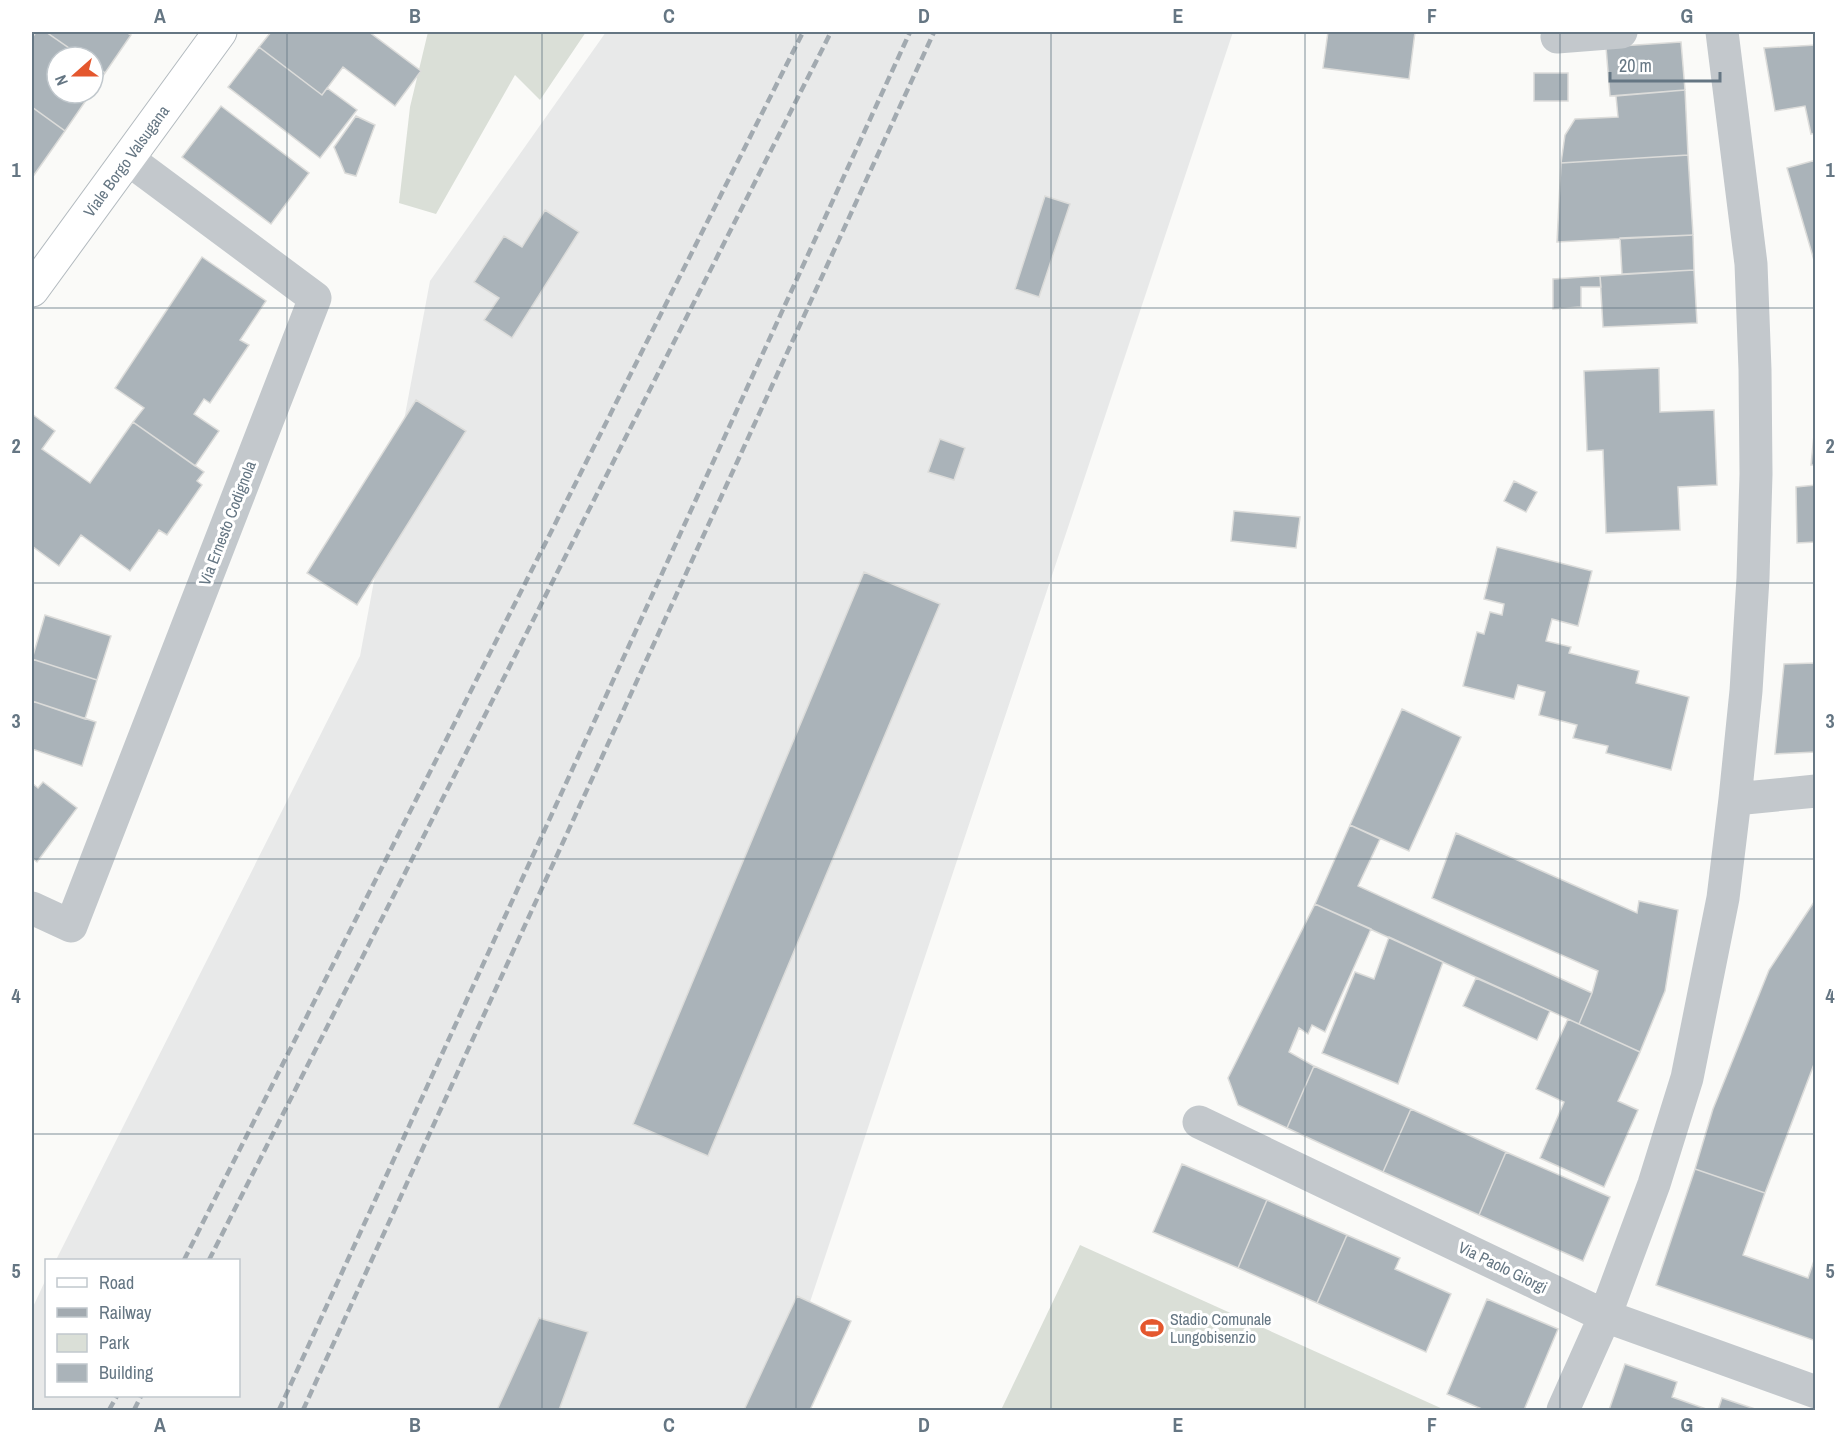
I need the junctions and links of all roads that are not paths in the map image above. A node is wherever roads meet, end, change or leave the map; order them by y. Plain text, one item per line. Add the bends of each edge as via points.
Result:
1 (220, 32) edge
2 (1621, 32) edge
3 (1722, 32) edge
4 (1557, 37) dead end
5 (128, 159) junction
6 (32, 290) edge
7 (1815, 791) edge
8 (1735, 799) junction
9 (32, 908) edge
10 (1200, 1122) dead end
11 (1605, 1316) junction
12 (1815, 1392) edge
13 (1563, 1410) edge

1 - 5 main road, Viale Borgo Valsugana
2 - 4 street
3 - 8 street via 1751,264 1755,370 1753,578
5 - 6 main road, Viale Borgo Valsugana
5 - 9 street, Via Ernesto Codignola via 315,298 71,926
7 - 8 street
8 - 11 street via 1723,898 1687,1078 1654,1184
10 - 11 street, Via Paolo Giorgi
11 - 12 street, Via Paolo Giorgi
11 - 13 street

